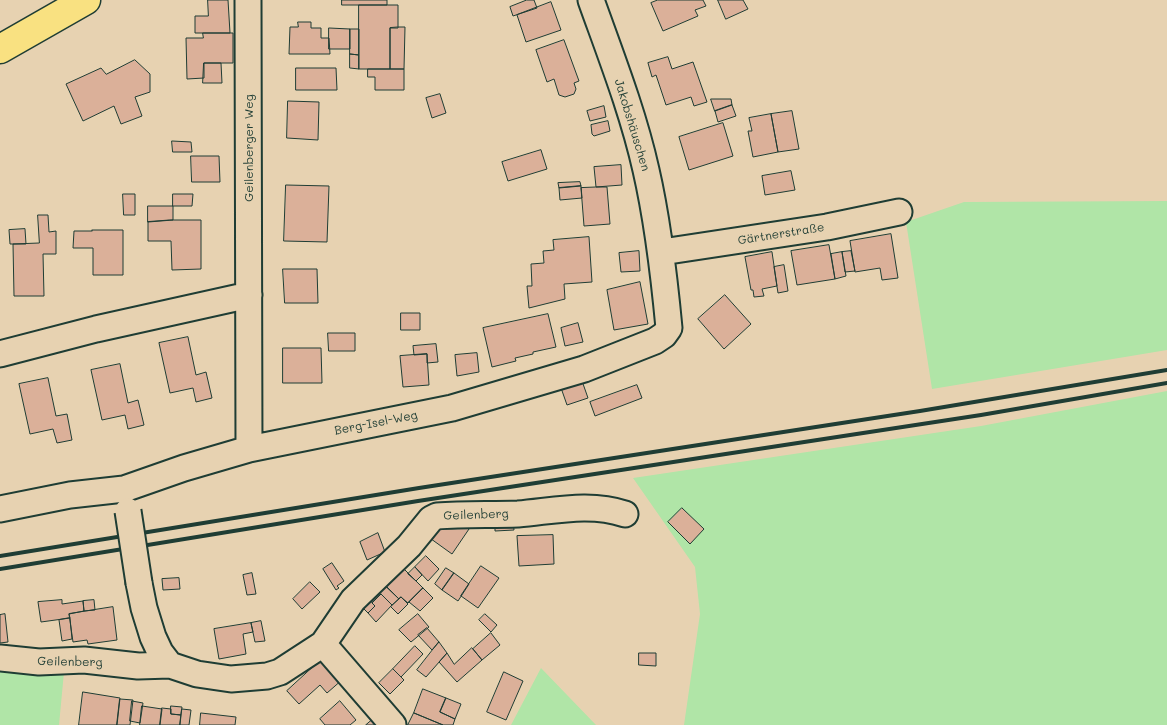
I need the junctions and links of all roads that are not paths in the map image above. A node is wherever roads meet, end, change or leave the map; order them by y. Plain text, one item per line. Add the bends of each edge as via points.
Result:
1 (86, 0) edge
2 (248, 0) edge
3 (591, 0) edge
4 (0, 49) edge
5 (899, 212) dead end
6 (662, 252) junction
7 (249, 295) junction
8 (0, 354) edge
9 (249, 448) junction
10 (126, 500) junction
11 (0, 509) edge
12 (625, 514) dead end
13 (323, 644) junction
14 (0, 658) edge
15 (170, 665) junction
16 (393, 725) edge

1 - 4 main road
2 - 7 street, Geilenberger Weg
3 - 6 street, Jakobshäuschen via 636,128
5 - 6 street, Gärtnerstraße via 828,227
6 - 9 street, Berg-Isel-Weg via 669,328 655,341 584,369 452,408
7 - 8 street
7 - 9 street, Geilenberger Weg
9 - 10 street, Berg-Isel-Weg via 184,468
10 - 11 street, Berg-Isel-Weg via 70,495
10 - 15 street, bridge via 144,608 153,637
12 - 13 street, Geilenberg via 594,507 517,514 437,516 353,600
13 - 15 street, Geilenberg via 280,672 267,676 231,679 197,674
13 - 16 street
14 - 15 street, Geilenberg

